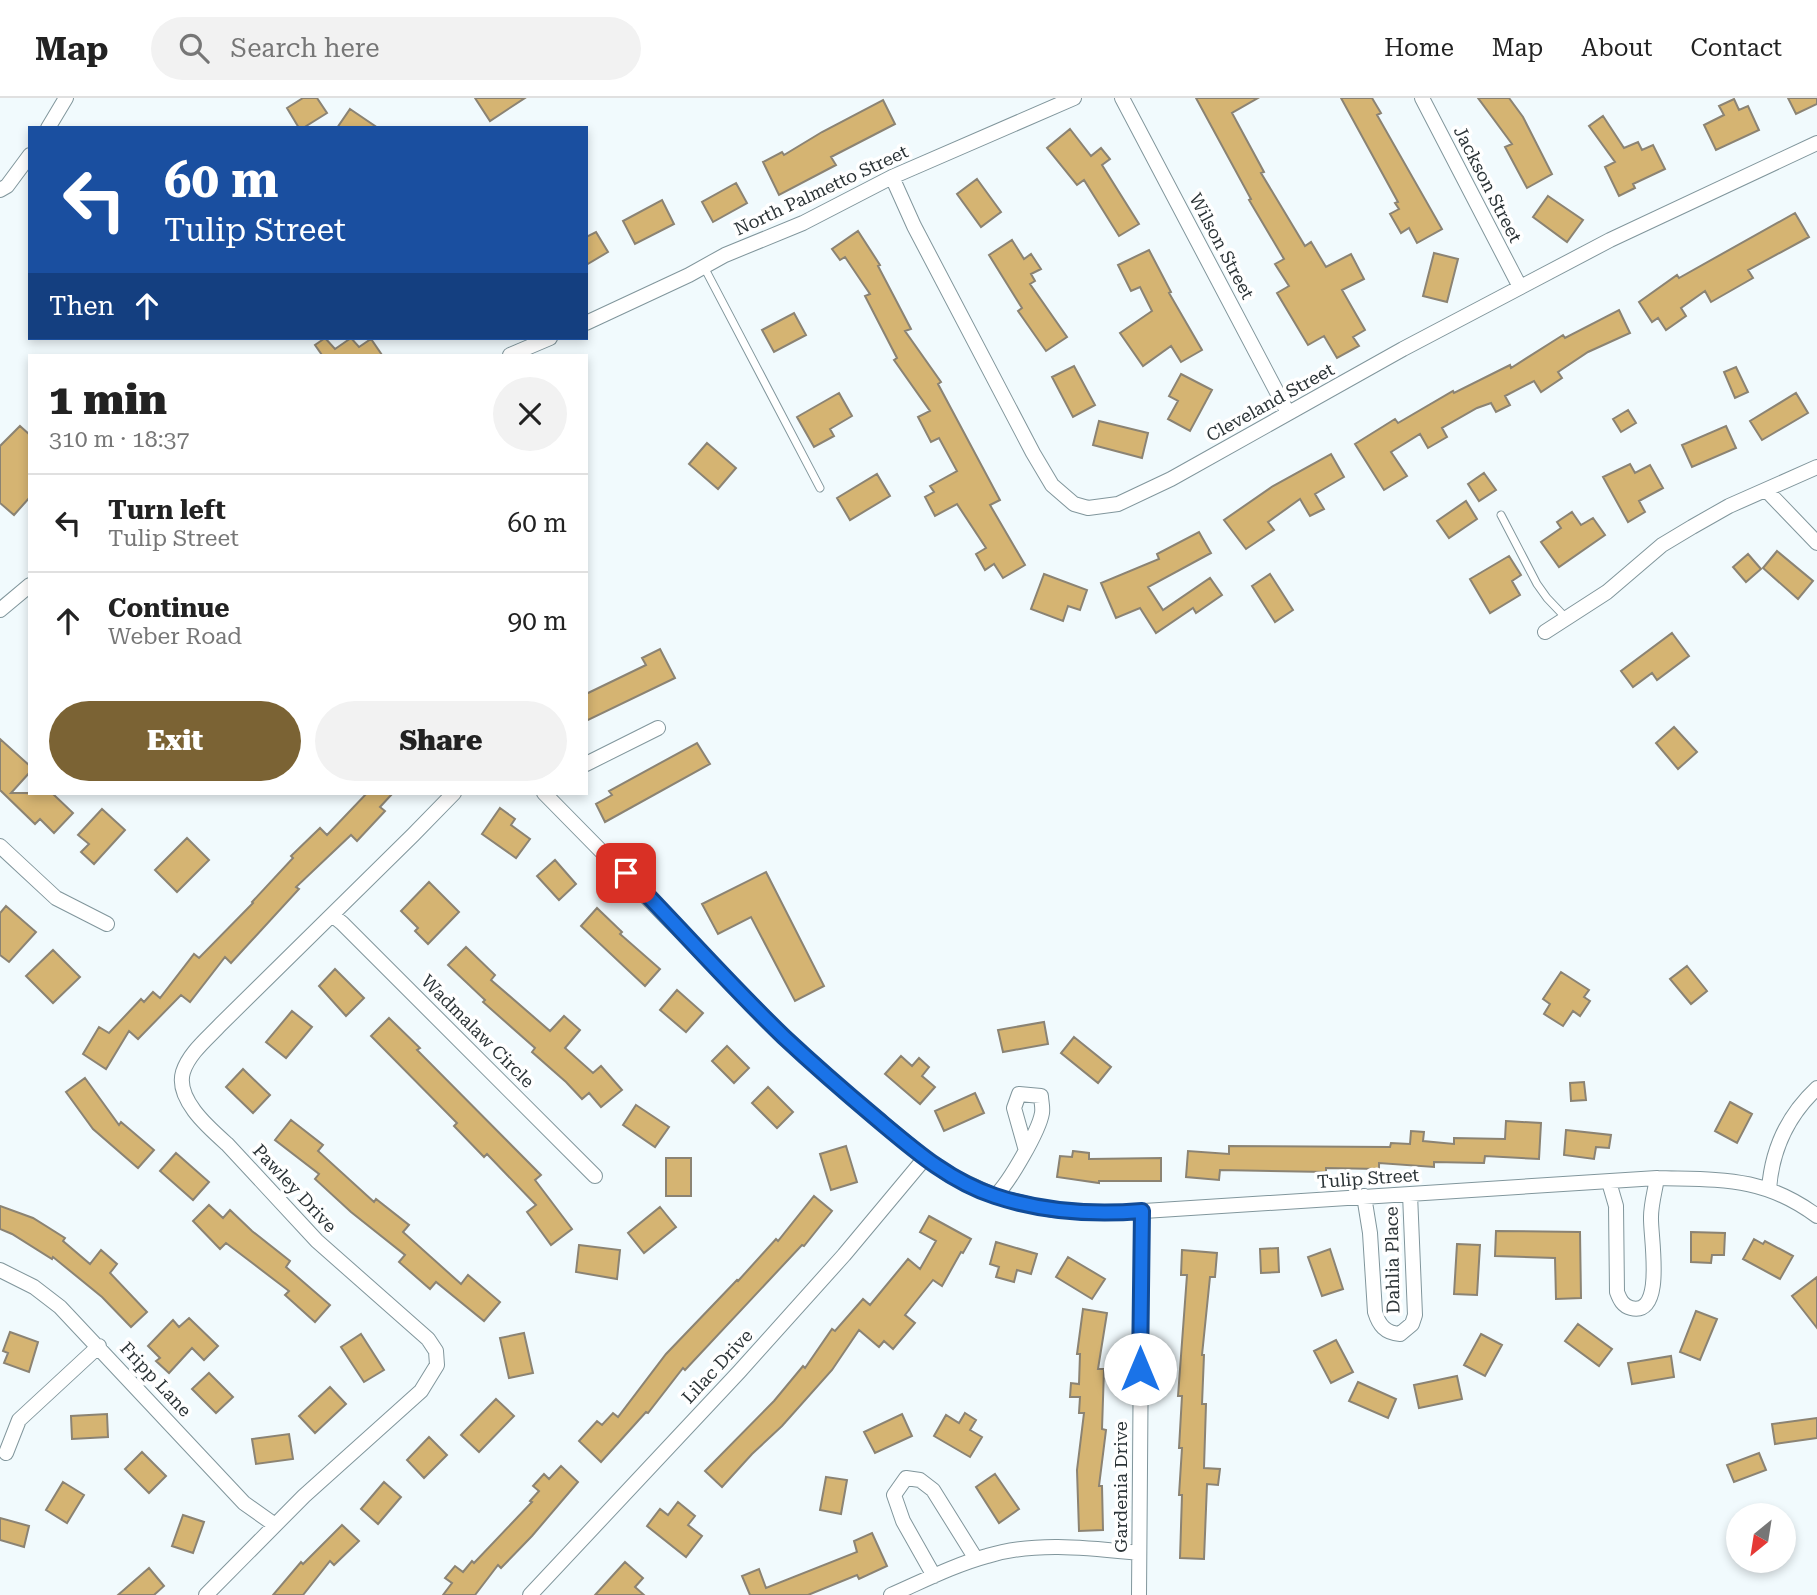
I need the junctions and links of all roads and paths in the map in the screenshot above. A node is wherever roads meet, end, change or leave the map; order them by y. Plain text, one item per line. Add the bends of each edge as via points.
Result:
1 (66, 98) edge
2 (1074, 98) edge
3 (1122, 98) edge
4 (1422, 98) edge
5 (49, 126) edge
6 (1817, 143) edge
7 (28, 158) edge
8 (892, 177) junction
9 (0, 190) edge
10 (704, 267) junction
11 (1520, 287) junction
12 (588, 322) edge
13 (547, 340) edge
14 (532, 351) edge
15 (1288, 413) junction
16 (1817, 467) edge
17 (820, 488) dead end
18 (1767, 491) junction
19 (1501, 515) dead end
20 (1817, 543) edge
21 (28, 587) edge
22 (0, 610) edge
23 (1566, 618) junction
24 (1545, 632) dead end
25 (658, 728) dead end
26 (588, 763) edge
27 (452, 795) edge
28 (546, 795) edge
29 (0, 846) edge
30 (332, 915) junction
31 (107, 924) dead end
32 (1817, 1088) edge
33 (1025, 1147) dead end
34 (925, 1158) junction
35 (595, 1176) dead end
36 (1657, 1178) junction
37 (1609, 1182) junction
38 (1769, 1189) junction
39 (1410, 1194) junction
40 (995, 1196) junction
41 (1364, 1196) junction
42 (1142, 1211) junction
43 (1817, 1216) edge
44 (0, 1270) edge
45 (99, 1346) junction
46 (6, 1453) dead end
47 (275, 1525) junction
48 (1139, 1553) junction
49 (976, 1559) junction
50 (934, 1576) junction
51 (536, 1593) edge
52 (206, 1595) edge
53 (891, 1595) edge
54 (1139, 1595) edge

1 - 5 street
2 - 8 street, North Palmetto Street
3 - 15 street, Wilson Street
4 - 11 street, Jackson Street
6 - 11 street, Cleveland Street
7 - 9 street
8 - 10 street, North Palmetto Street
8 - 15 street, Cleveland Street via 1032,453 1052,485 1074,504 1088,508 1118,504
10 - 12 street, North Palmetto Street
10 - 17 lane
11 - 15 street, Cleveland Street
13 - 14 street
16 - 18 street
18 - 20 street
18 - 23 street via 1729,506 1662,545 1607,592
19 - 23 lane via 1537,584
21 - 22 street
23 - 24 street
25 - 26 street
27 - 30 street, Pawley Drive
28 - 34 street, Tulip Street via 785,1038
29 - 31 street via 56,898
30 - 35 street, Wadmalaw Circle
30 - 47 street, Pawley Drive via 198,1048 184,1070 184,1092 213,1132 317,1241 428,1339 436,1351 437,1365 421,1391
32 - 38 street via 1784,1130 1773,1155
33 - 40 street
34 - 40 street, Tulip Street
34 - 51 street, Lilac Drive via 844,1255
36 - 37 street, Tulip Street
36 - 37 street via 1651,1219 1654,1285 1652,1297 1636,1309 1627,1307 1616,1292 1616,1206
36 - 38 street, Tulip Street via 1728,1180
37 - 39 street, Tulip Street
38 - 43 street, Tulip Street
39 - 41 street, Tulip Street
39 - 41 street, Dahlia Place via 1415,1315 1400,1334 1384,1329 1375,1312
40 - 42 street, Tulip Street via 1052,1210
41 - 42 street, Tulip Street
42 - 48 street, Gardenia Drive
44 - 45 street, Fripp Lane via 34,1287
45 - 46 street via 19,1420
45 - 47 street, Fripp Lane via 244,1503
47 - 52 street, Pawley Drive
48 - 49 street via 1084,1547 1017,1550
48 - 54 street, Gardenia Drive
49 - 50 street
49 - 50 street via 933,1490 906,1478 894,1495
50 - 53 street

